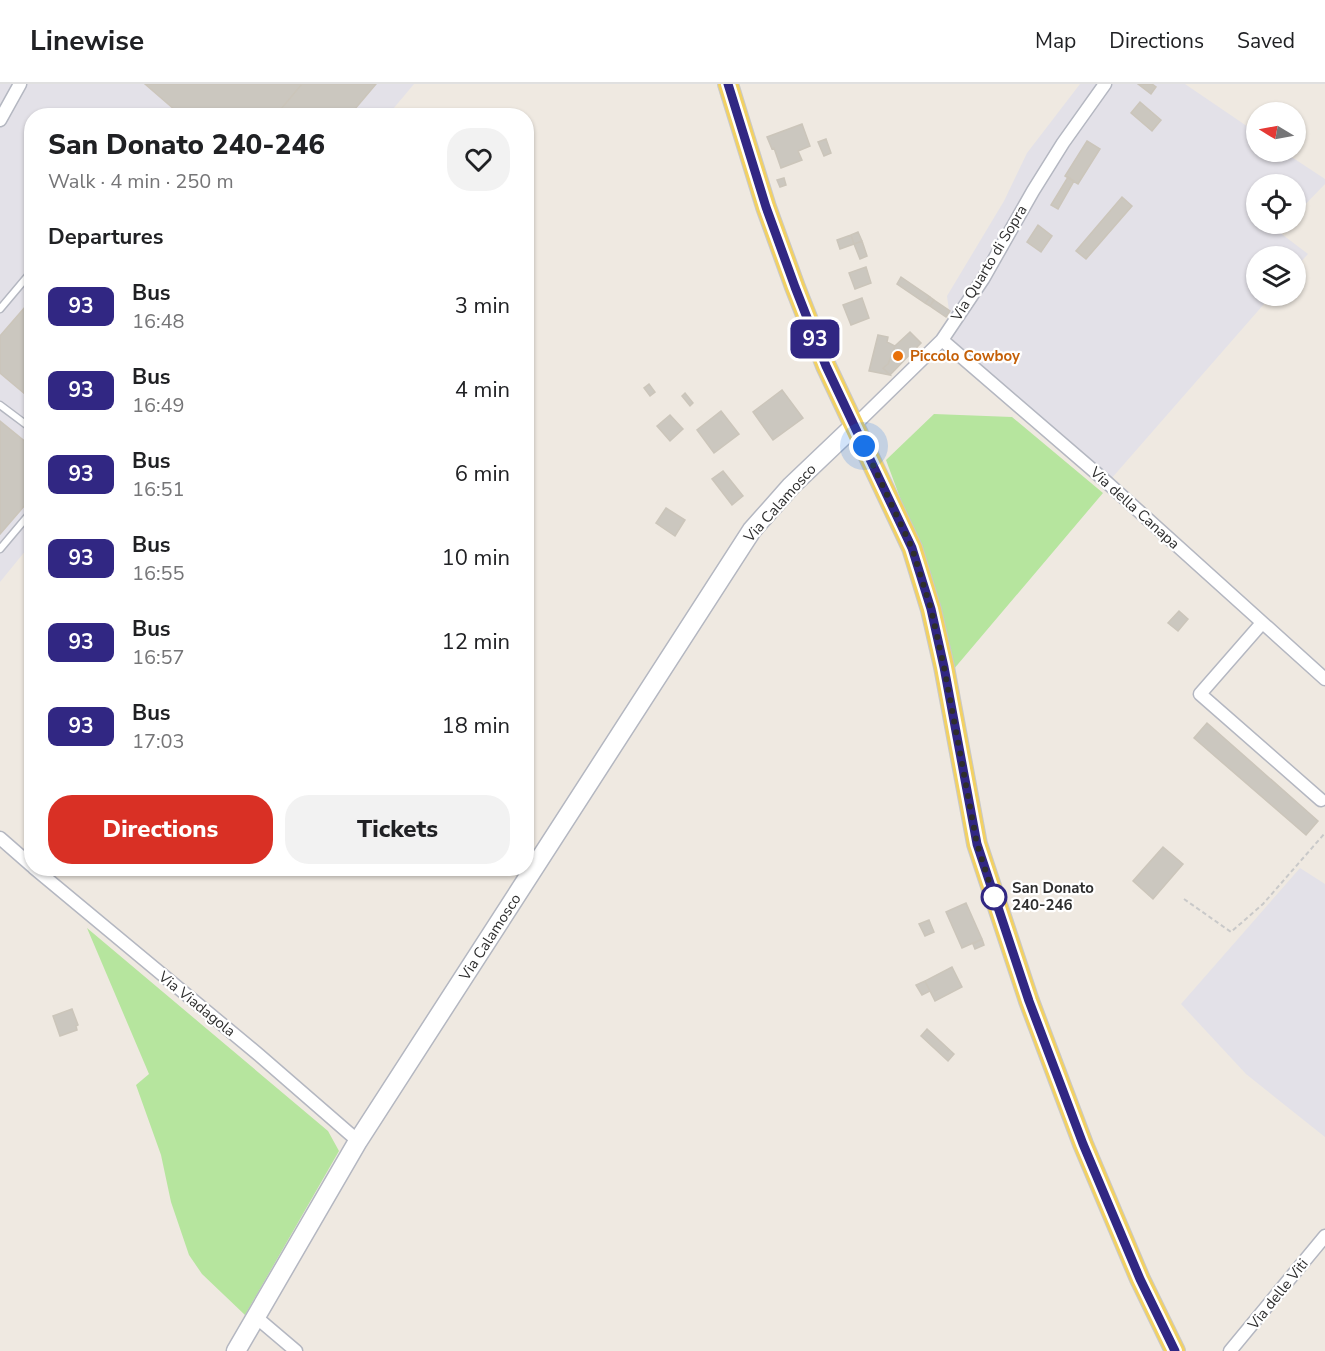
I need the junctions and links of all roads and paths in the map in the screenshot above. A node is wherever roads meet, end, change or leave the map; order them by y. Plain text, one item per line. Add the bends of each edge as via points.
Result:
1 (20, 84) edge
2 (728, 84) edge
3 (1105, 84) edge
4 (0, 120) edge
5 (24, 280) edge
6 (0, 309) edge
7 (942, 340) junction
8 (0, 405) edge
9 (24, 423) edge
10 (854, 426) junction
11 (24, 520) edge
12 (0, 549) edge
13 (1263, 623) junction
14 (1325, 679) edge
15 (1321, 800) dead end
16 (1325, 833) edge
17 (0, 838) edge
18 (24, 859) edge
19 (534, 868) edge
20 (44, 876) edge
21 (529, 876) edge
22 (1184, 899) dead end
23 (358, 1141) junction
24 (1325, 1236) edge
25 (256, 1317) junction
26 (237, 1351) edge
27 (296, 1351) edge
28 (1175, 1351) edge
29 (1230, 1351) edge

1 - 4 street
2 - 10 main road via 795,287
3 - 7 street, Via Quarto di Sopra via 1033,190 983,279
5 - 6 lane
7 - 10 street, Via Quarto di Sopra
7 - 13 street, Via della Canapa
8 - 9 lane
10 - 19 street, Via Calamosco via 752,530
10 - 28 main road via 912,548 931,609 977,844 1029,1001 1083,1144
11 - 12 lane
13 - 14 street, Via della Canapa
13 - 15 street via 1200,694
16 - 22 path via 1263,904 1231,932
17 - 18 street, Via Viadagola
20 - 23 street, Via Viadagola
21 - 23 street, Via Calamosco
23 - 25 street, Via Calamosco
24 - 29 street, Via delle Viti
25 - 26 street, Via Calamosco
25 - 27 street

